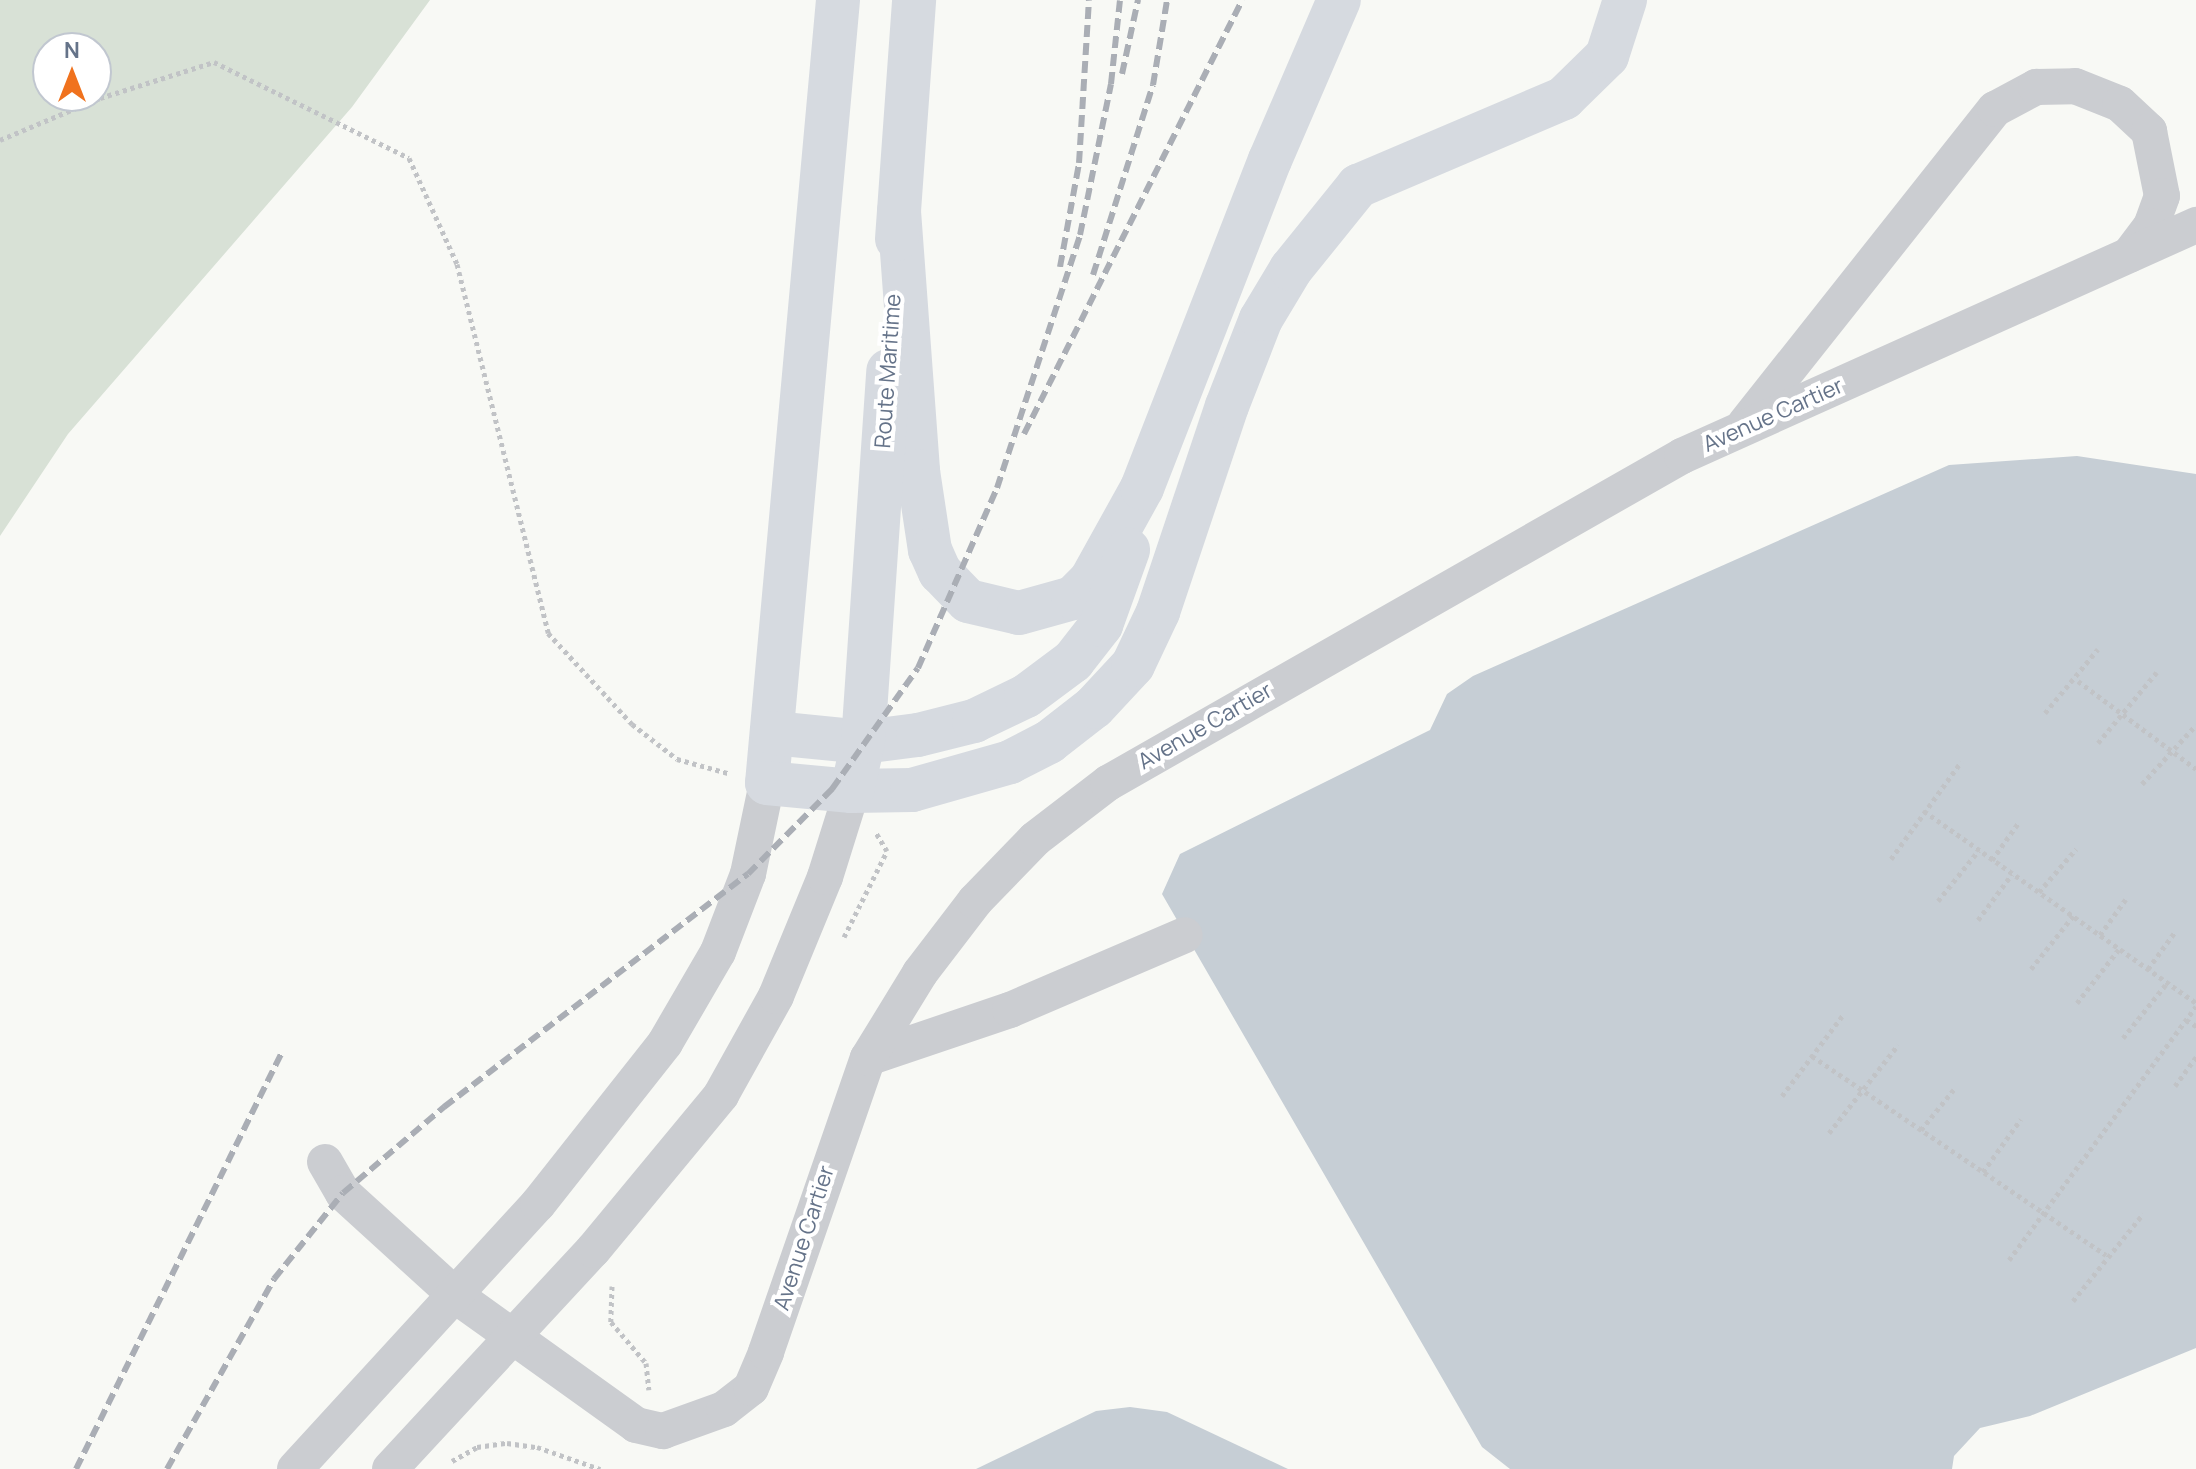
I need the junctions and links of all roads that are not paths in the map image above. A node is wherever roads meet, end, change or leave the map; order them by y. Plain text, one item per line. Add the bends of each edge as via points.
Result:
1 (838, 0) edge
2 (914, 0) edge
3 (1339, 0) edge
4 (1625, 0) edge
5 (899, 211) junction
6 (2196, 225) edge
7 (2129, 255) junction
8 (1740, 430) junction
9 (1142, 488) junction
10 (773, 733) junction
11 (863, 742) junction
12 (767, 783) junction
13 (852, 791) junction
14 (1185, 935) dead end
15 (868, 1058) junction
16 (325, 1162) dead end
17 (456, 1296) junction
18 (511, 1337) junction
19 (295, 1469) edge
20 (390, 1469) edge

1 - 10 main road
2 - 5 main road, Route Maritime
3 - 9 main road via 1270,160
4 - 13 main road via 1607,56 1564,98 1358,186 1291,269 1261,319 1233,391 1158,612 1133,665 1094,707 1049,742 1010,762 912,790
5 - 9 main road via 922,514 940,572 968,601 1019,613 1073,598 1091,580
5 - 11 main road, Route Maritime
6 - 7 street, Avenue Cartier
7 - 8 street, Avenue Cartier
7 - 8 street via 2151,226 2162,196 2149,131 2120,104 2075,86 2036,87 1995,109
8 - 15 street, Avenue Cartier via 1682,456 1108,783 1035,839 975,901 920,973
9 - 11 main road via 1123,572 1101,625 1073,661 1026,696 974,721
10 - 11 main road
10 - 12 main road
11 - 13 main road
12 - 13 main road
12 - 17 street via 748,874 718,952 681,1016 617,1107
13 - 18 street via 825,877 776,996 721,1095 593,1250
14 - 15 street via 1010,1010
15 - 18 street, Avenue Cartier via 751,1388 691,1424 650,1428 636,1425
16 - 17 street, Avenue Cartier via 343,1193
17 - 18 street, Avenue Cartier
17 - 19 street
18 - 20 street

